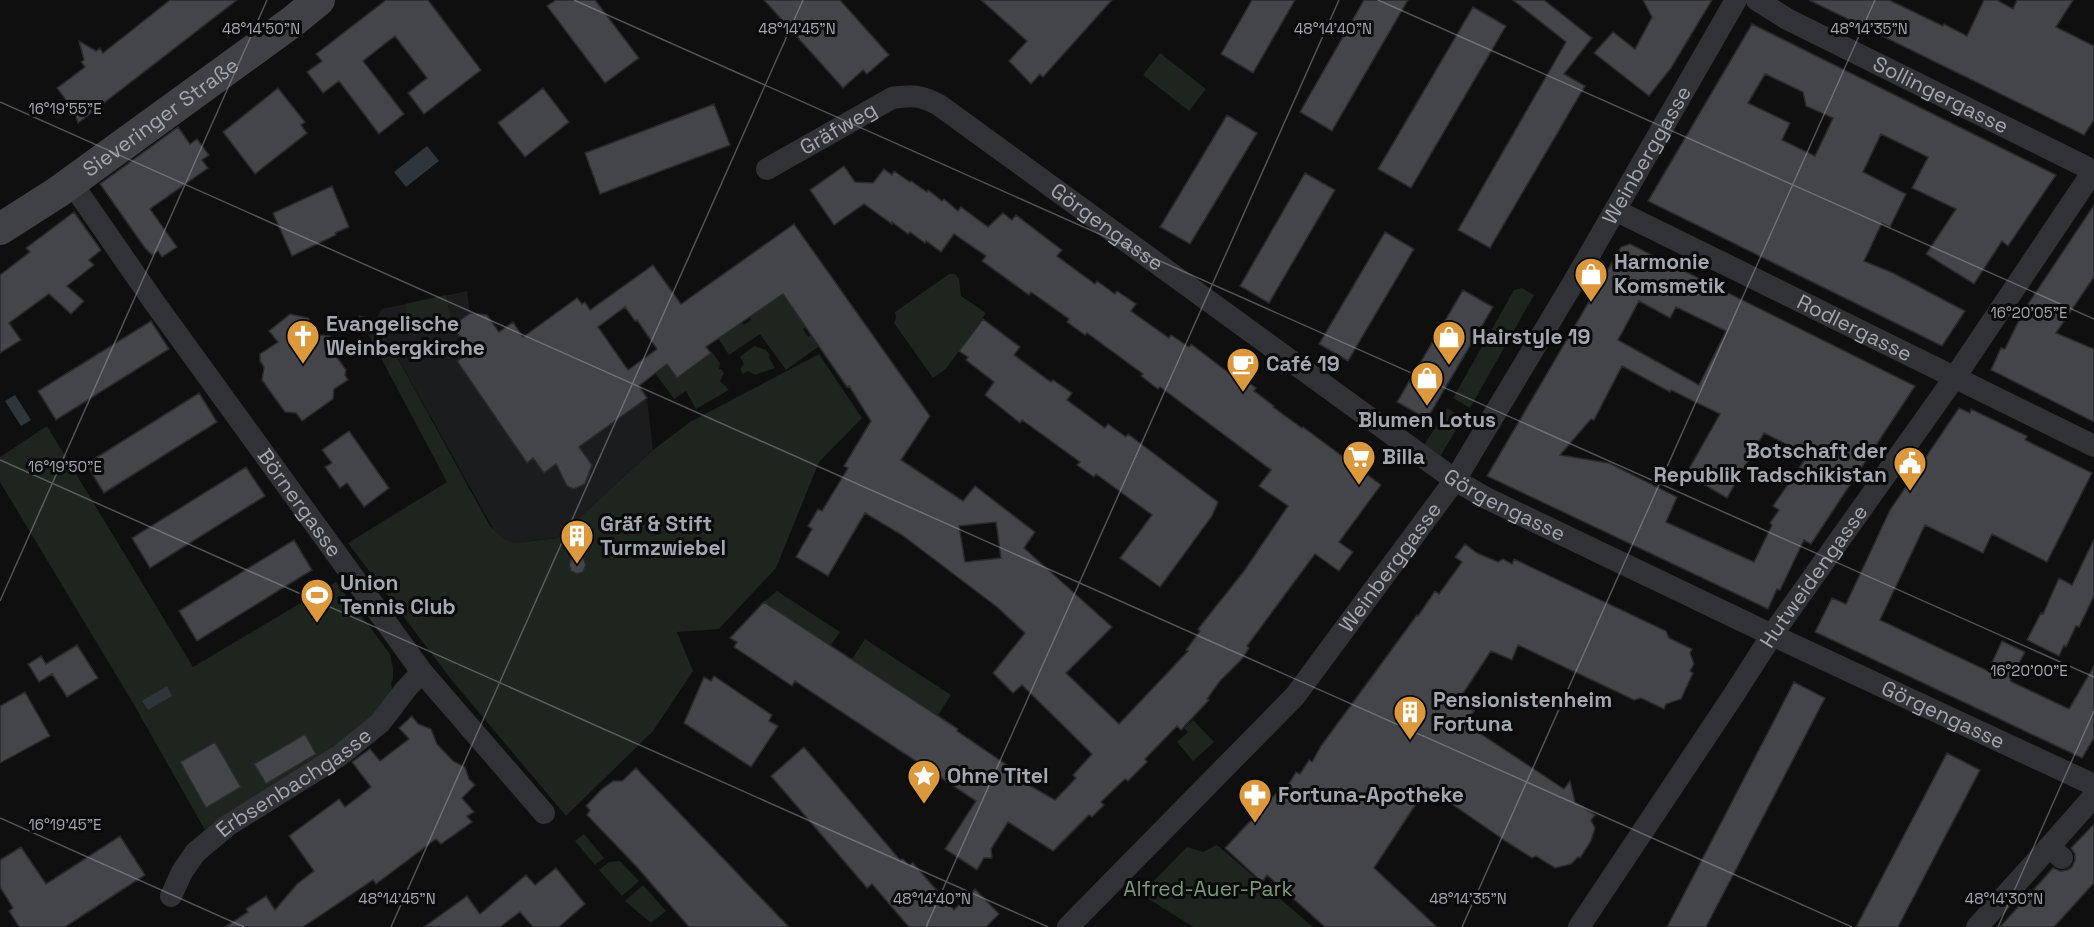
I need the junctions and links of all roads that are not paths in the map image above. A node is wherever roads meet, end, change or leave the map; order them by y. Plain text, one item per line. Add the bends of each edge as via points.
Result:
1 (319, 0) edge
2 (1736, 0) edge
3 (1757, 0) edge
4 (912, 95) joint
5 (766, 170) dead end
6 (2094, 170) edge
7 (70, 182) junction
8 (1615, 210) junction
9 (0, 229) edge
10 (1955, 377) junction
11 (2094, 446) edge
12 (1455, 480) junction
13 (1772, 634) junction
14 (422, 672) junction
15 (2094, 784) edge
16 (2094, 796) edge
17 (544, 813) dead end
18 (171, 896) dead end
19 (1068, 927) edge
20 (1579, 927) edge
21 (1977, 927) edge

1 - 7 main road, Sieveringer Straße
2 - 8 street, Weinberggasse
3 - 6 street, Sollingergasse via 1787,19
4 - 5 street, Gräfweg via 892,98
4 - 12 street, Görgengasse via 948,111
6 - 10 street, Hutweidengasse
7 - 9 main road, Sieveringer Straße
7 - 14 street, Börnergasse
8 - 10 street, Rodlergasse
8 - 12 street, Weinberggasse
10 - 11 street, Rodlergasse
10 - 13 street, Hutweidengasse
12 - 13 street, Görgengasse
12 - 19 street, Weinberggasse via 1295,696
13 - 15 street, Görgengasse
13 - 20 street, Hutweidengasse
14 - 17 street, Börnergasse
14 - 18 street, Erbsenbachgasse via 380,723 339,756 227,826 195,853
16 - 21 street via 2056,853

